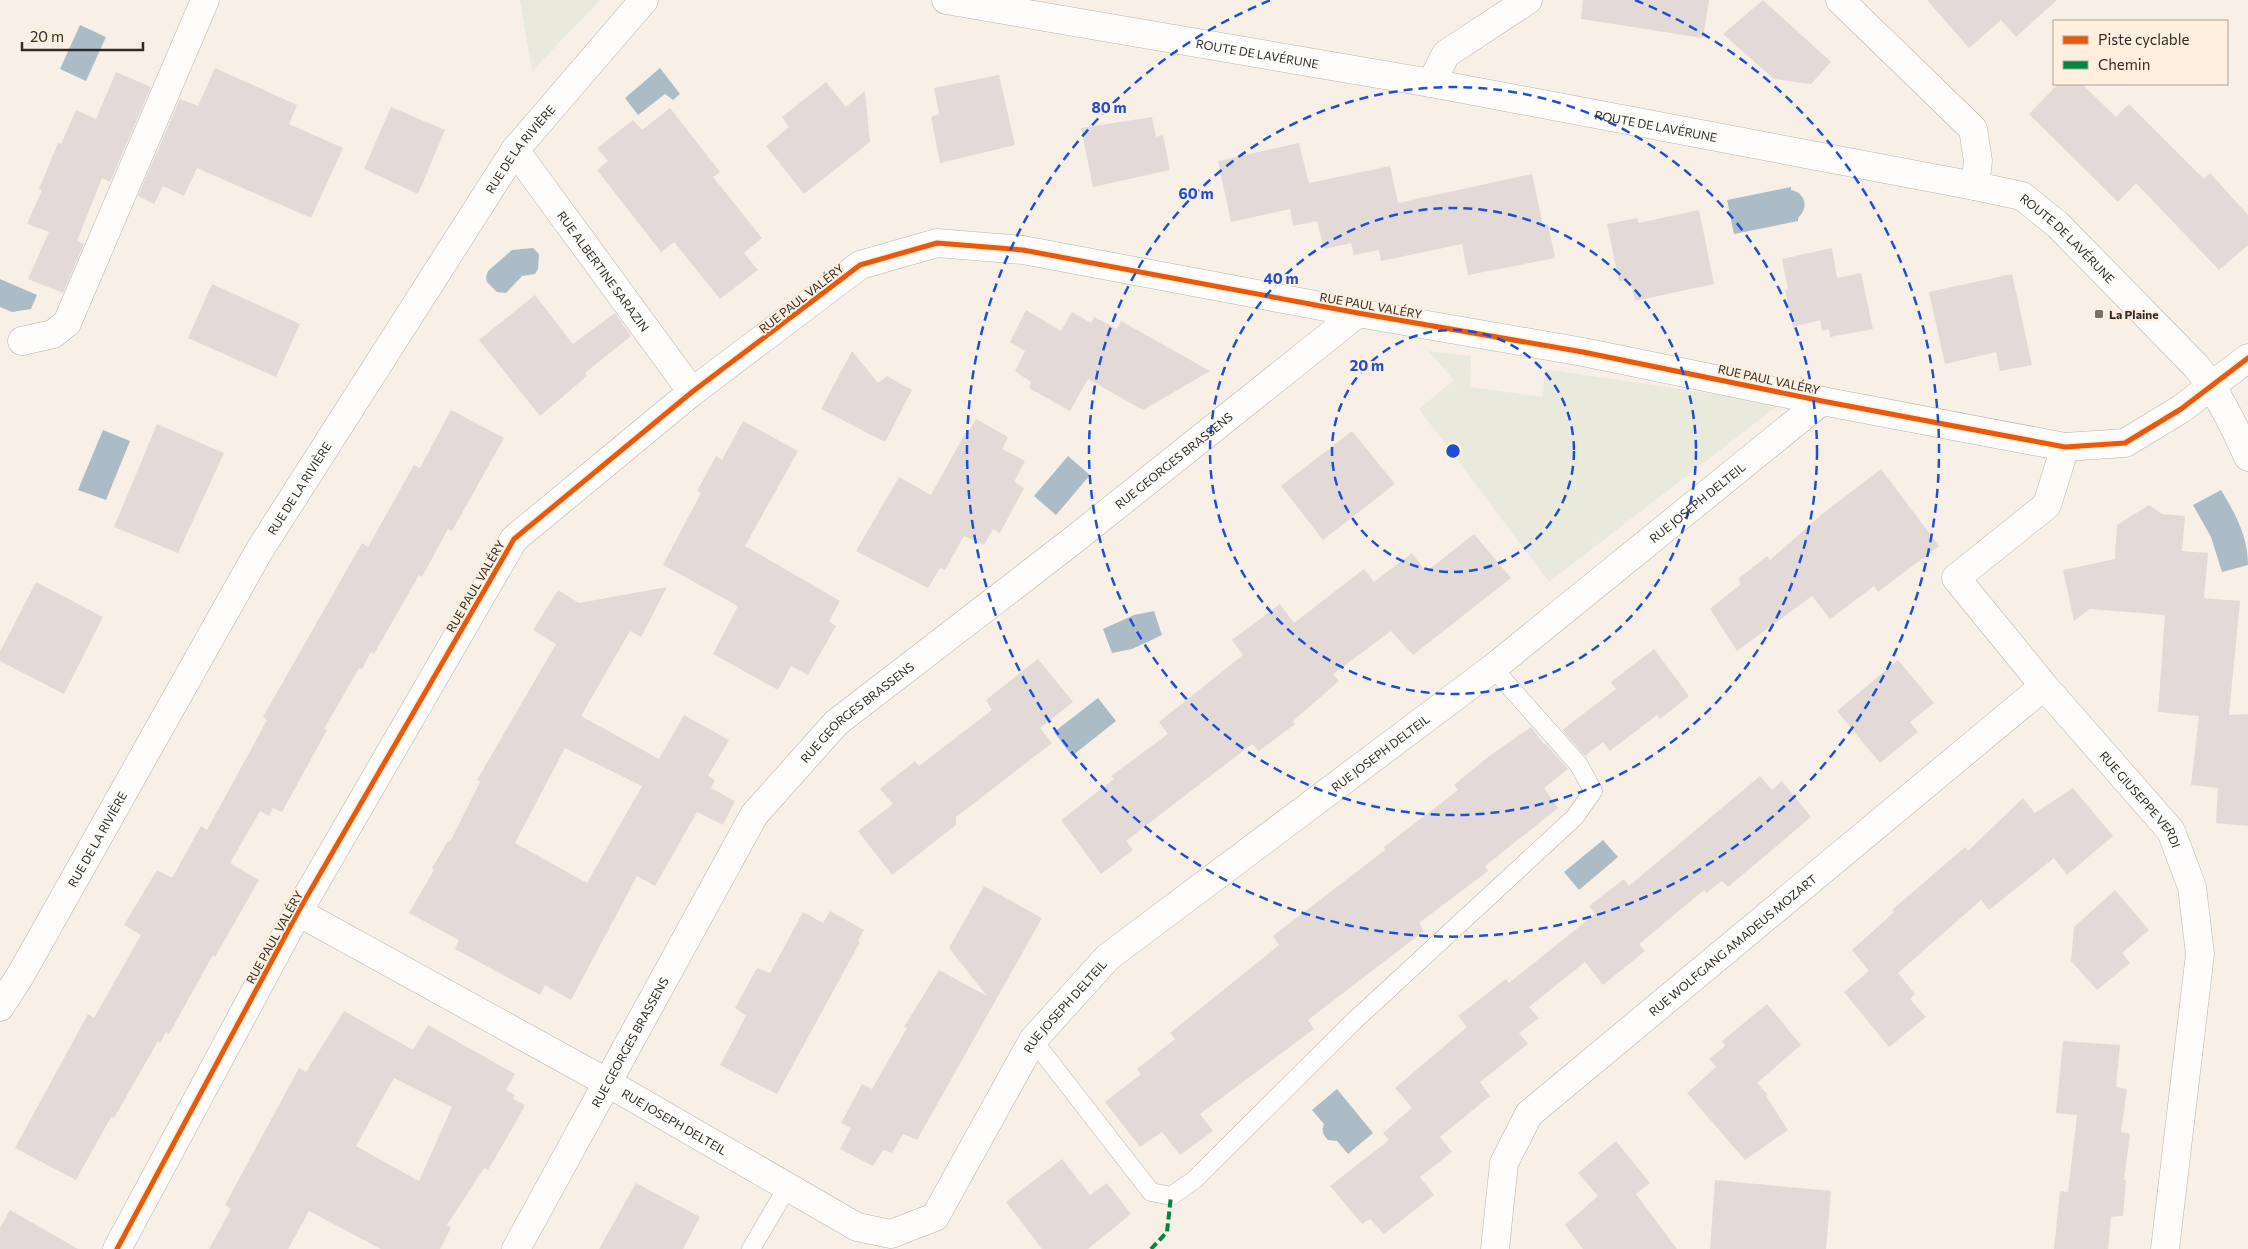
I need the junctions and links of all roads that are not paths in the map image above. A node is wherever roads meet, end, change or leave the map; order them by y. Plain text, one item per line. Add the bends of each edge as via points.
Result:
1 (204, 0) edge
2 (644, 0) edge
3 (946, 0) edge
4 (1528, 0) edge
5 (1840, 0) edge
6 (1431, 83) junction
7 (515, 150) junction
8 (1975, 186) junction
9 (1358, 314) junction
10 (22, 341) dead end
11 (2248, 358) edge
12 (2212, 385) junction
13 (692, 392) junction
14 (1822, 401) junction
15 (2065, 447) junction
16 (2248, 457) edge
17 (1493, 668) junction
18 (2044, 686) junction
19 (298, 912) junction
20 (0, 1007) edge
21 (1033, 1040) junction
22 (608, 1083) junction
23 (788, 1186) junction
24 (117, 1249) edge
25 (516, 1249) edge
26 (750, 1249) edge
27 (1495, 1249) edge
28 (2165, 1249) edge

1 - 10 street via 67,323 53,334
2 - 7 street, RUE DE LA RIVIÈRE
3 - 6 street, ROUTE DE LAVÉRUNE
4 - 6 street via 1446,54
5 - 8 street via 1972,129 1978,161
6 - 8 street, ROUTE DE LAVÉRUNE
7 - 13 street, RUE ALBERTINE SARAZIN
7 - 20 street, RUE DE LA RIVIÈRE via 259,551
8 - 12 street, ROUTE DE LAVÉRUNE via 2022,196 2058,226
9 - 13 street, RUE PAUL VALÉRY via 1023,250 937,243 860,265
9 - 14 street, RUE PAUL VALÉRY via 1583,352
9 - 22 street, RUE GEORGES BRASSENS via 1079,536 836,722 754,815
11 - 12 street, RUE PAUL VALÉRY
12 - 15 street, RUE PAUL VALÉRY via 2181,409 2125,443
12 - 16 street, ROUTE DE LAVÉRUNE
13 - 19 street, RUE PAUL VALÉRY via 514,538
14 - 15 street, RUE PAUL VALÉRY
14 - 17 street, RUE JOSEPH DELTEIL
15 - 18 street, RUE GIUSEPPE VERDI via 2047,505 1956,578
17 - 21 street, RUE JOSEPH DELTEIL via 1108,957
17 - 21 lane via 1579,765 1593,791 1575,817 1354,1020 1194,1180 1171,1196 1151,1192
18 - 27 street, RUE WOLFGANG AMADEUS MOZART via 1529,1114 1504,1163
18 - 28 street, RUE GIUSEPPE VERDI via 2171,831 2192,887 2200,954
19 - 22 street, RUE JOSEPH DELTEIL
19 - 24 street, RUE PAUL VALÉRY
21 - 23 street, RUE JOSEPH DELTEIL via 935,1218 891,1234 857,1227
22 - 23 street, RUE JOSEPH DELTEIL
22 - 25 street, RUE GEORGES BRASSENS
23 - 26 lane

